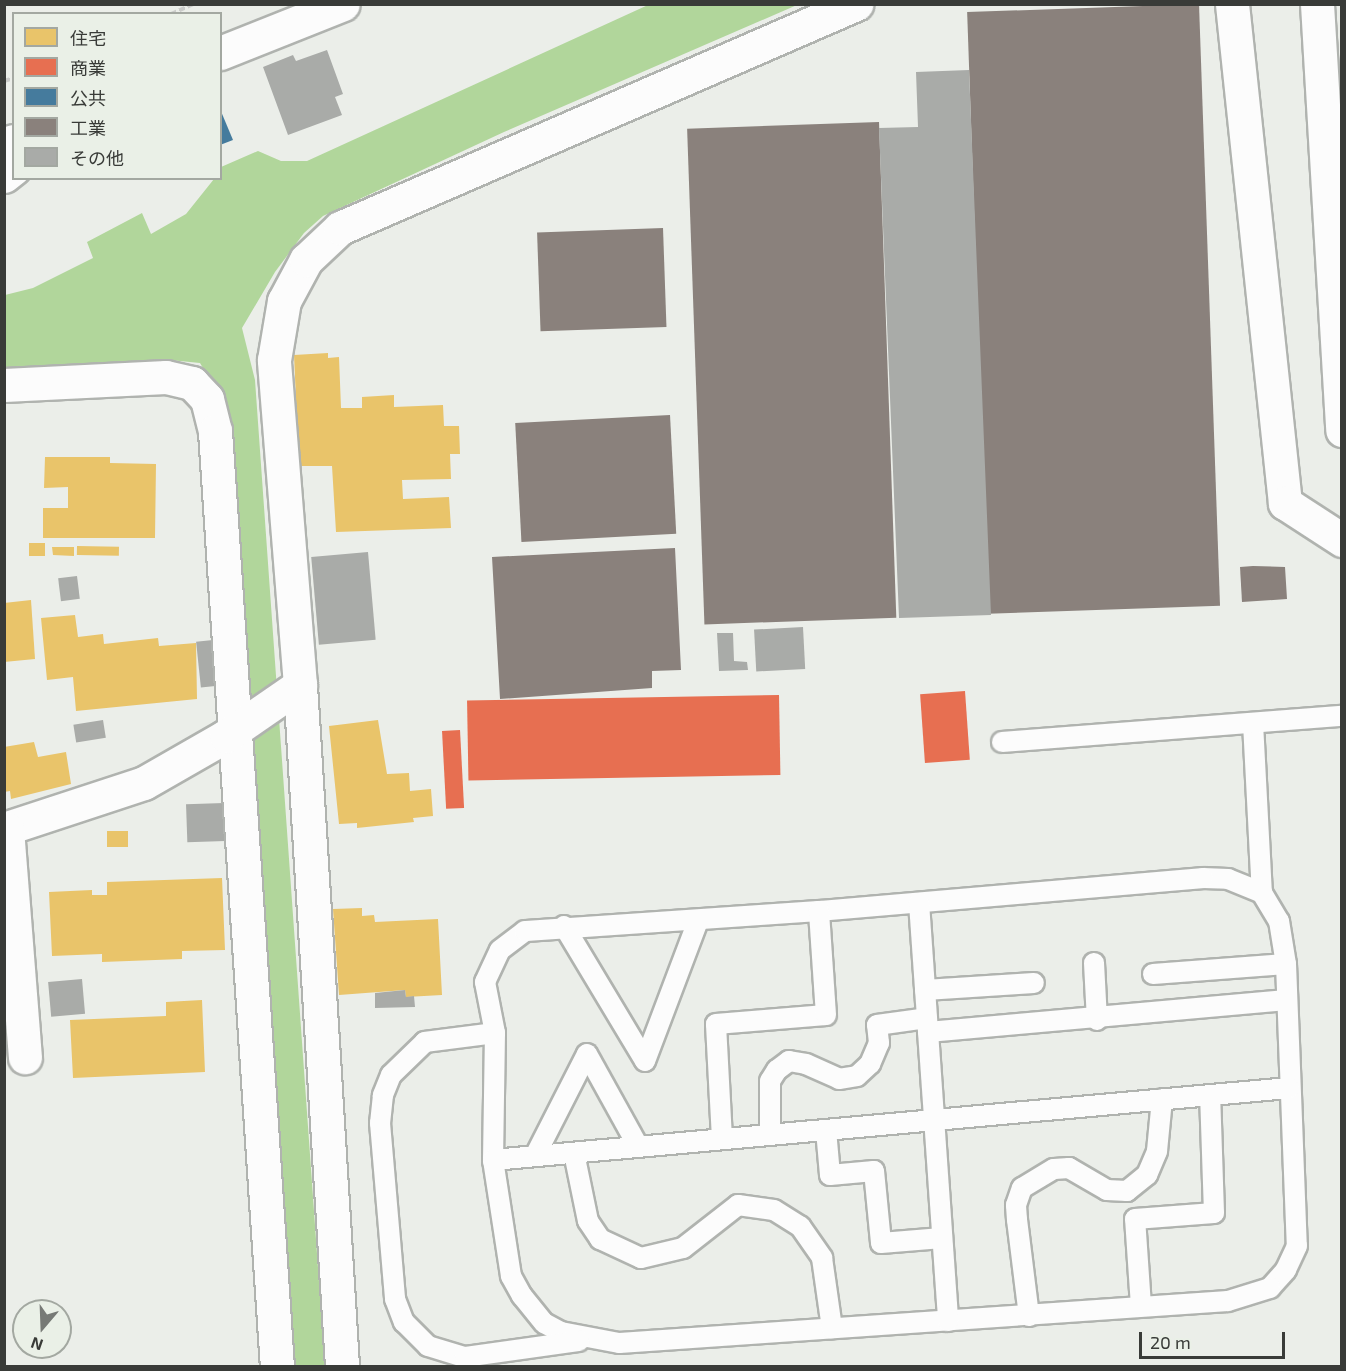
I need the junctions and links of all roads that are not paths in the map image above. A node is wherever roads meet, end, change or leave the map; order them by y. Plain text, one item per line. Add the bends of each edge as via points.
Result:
1 (343, 4) edge
2 (855, 4) edge
3 (1232, 4) edge
4 (1317, 4) edge
5 (222, 52) edge
6 (4, 385) edge
7 (1341, 430) edge
8 (1341, 540) edge
9 (291, 690) junction
10 (1341, 716) edge
11 (1253, 723) junction
12 (241, 725) junction
13 (1002, 742) dead end
14 (6, 829) edge
15 (1262, 893) junction
16 (919, 903) junction
17 (819, 911) junction
18 (698, 921) junction
19 (564, 927) junction
20 (1094, 963) dead end
21 (1286, 964) junction
22 (1153, 974) dead end
23 (1034, 983) dead end
24 (925, 990) junction
25 (1287, 1000) junction
26 (1097, 1020) junction
27 (928, 1025) junction
28 (495, 1033) junction
29 (26, 1057) dead end
30 (1289, 1088) junction
31 (1210, 1095) junction
32 (1162, 1099) junction
33 (934, 1120) junction
34 (826, 1130) junction
35 (770, 1135) junction
36 (722, 1139) junction
37 (638, 1146) junction
38 (574, 1153) junction
39 (535, 1156) junction
40 (493, 1160) junction
41 (942, 1238) junction
42 (1141, 1306) junction
43 (1029, 1316) junction
44 (948, 1321) junction
45 (832, 1328) junction
46 (591, 1339) junction
47 (277, 1366) edge
48 (342, 1366) edge

1 - 5 street
2 - 9 street via 340,228 306,260 284,301 274,360
3 - 8 street via 1285,503
4 - 7 street
6 - 12 street via 166,377 192,384 207,399 215,431
9 - 12 street
9 - 48 street
10 - 11 lane
11 - 13 lane
11 - 15 lane
12 - 14 street via 144,783
12 - 47 street
14 - 29 street
15 - 16 lane via 1228,879 1203,878
15 - 21 lane via 1279,921
16 - 17 lane
16 - 24 lane
17 - 18 lane
17 - 36 lane via 826,1015 716,1024
18 - 19 lane
18 - 19 lane via 645,1061
19 - 28 lane via 525,931 500,950 485,982
20 - 26 lane
21 - 22 lane
21 - 25 lane
23 - 24 lane
24 - 27 lane
25 - 26 lane
25 - 30 lane
26 - 27 lane
27 - 33 lane
27 - 35 lane via 877,1025 879,1044 870,1064 857,1076 839,1079 789,1061 770,1081
28 - 40 lane
28 - 46 lane via 425,1042 391,1075 383,1095 380,1123 395,1299 404,1322 428,1346 465,1357
30 - 31 lane
30 - 42 lane via 1297,1246 1286,1270 1270,1288 1250,1297
31 - 32 lane
31 - 42 lane via 1214,1213 1135,1219
32 - 33 lane
32 - 43 lane via 1157,1151 1147,1175 1127,1191 1107,1190 1069,1168 1054,1169 1022,1188 1016,1205
33 - 34 lane
33 - 41 lane
34 - 35 lane
34 - 41 lane via 830,1175 874,1171 881,1243
35 - 36 lane
36 - 37 lane
37 - 38 lane
37 - 39 lane via 587,1054
38 - 39 lane
38 - 45 lane via 580,1201 588,1221 600,1239 641,1258 683,1248 738,1205 774,1210 800,1226 822,1258
39 - 40 lane
40 - 46 lane via 511,1276 544,1323 561,1332
41 - 44 lane
42 - 43 lane
43 - 44 lane
44 - 45 lane
45 - 46 lane via 619,1343

